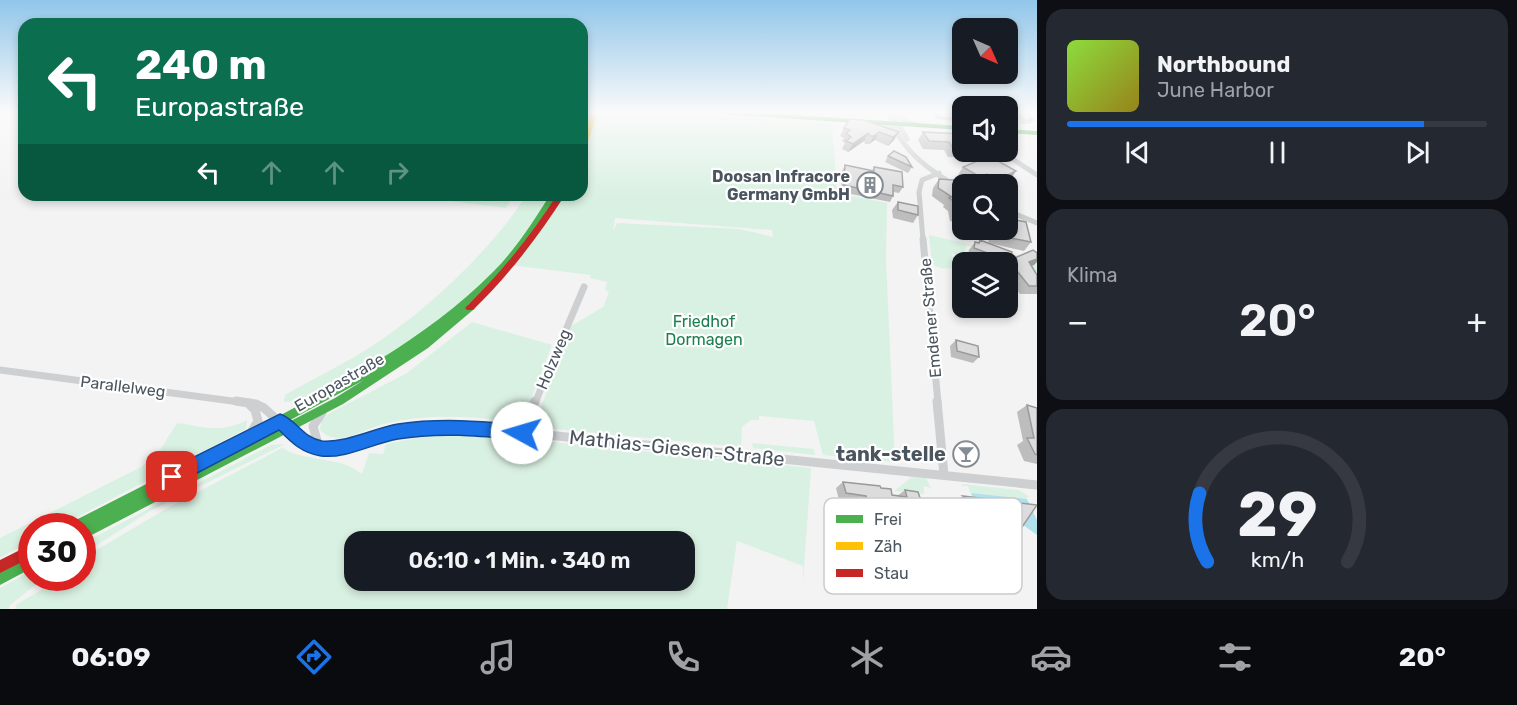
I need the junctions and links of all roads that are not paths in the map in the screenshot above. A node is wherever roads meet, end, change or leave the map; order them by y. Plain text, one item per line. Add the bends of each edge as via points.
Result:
1 (905, 140) edge
2 (1017, 162) edge
3 (937, 173) junction
4 (1037, 175) edge
5 (952, 182) edge
6 (550, 201) edge
7 (557, 201) edge
8 (1018, 213) edge
9 (1037, 221) edge
10 (584, 287) dead end
11 (0, 370) edge
12 (246, 402) junction
13 (329, 406) junction
14 (280, 421) junction
15 (288, 428) junction
16 (522, 433) junction
17 (245, 439) junction
18 (319, 448) junction
19 (944, 475) junction
20 (1037, 485) edge
21 (96, 516) edge
22 (96, 527) edge
23 (18, 557) edge
24 (0, 567) edge
25 (18, 569) edge
26 (0, 579) edge

1 - 3 street via 911,153
2 - 4 street
3 - 5 street
3 - 19 street, Emdener Straße via 918,187
6 - 14 main road, Europastraße via 512,259 454,315 380,368
7 - 13 main road, Europastraße via 524,254 478,303 417,352
8 - 9 street
10 - 16 street, Holzweg
11 - 12 street, Parallelweg
12 - 14 street, Parallelweg via 265,408
12 - 17 street via 255,410 258,421
13 - 15 main road, Europastraße
13 - 18 street via 313,426
14 - 15 street, Parallelweg
14 - 17 main road, Europastraße
15 - 18 street via 303,443
15 - 22 main road, Europastraße
16 - 18 street, Mathias-Giesen-Straße via 432,427
16 - 19 street, Mathias-Giesen-Straße
17 - 21 main road, Europastraße
19 - 20 street, Mathias-Giesen-Straße
23 - 24 main road
25 - 26 main road

